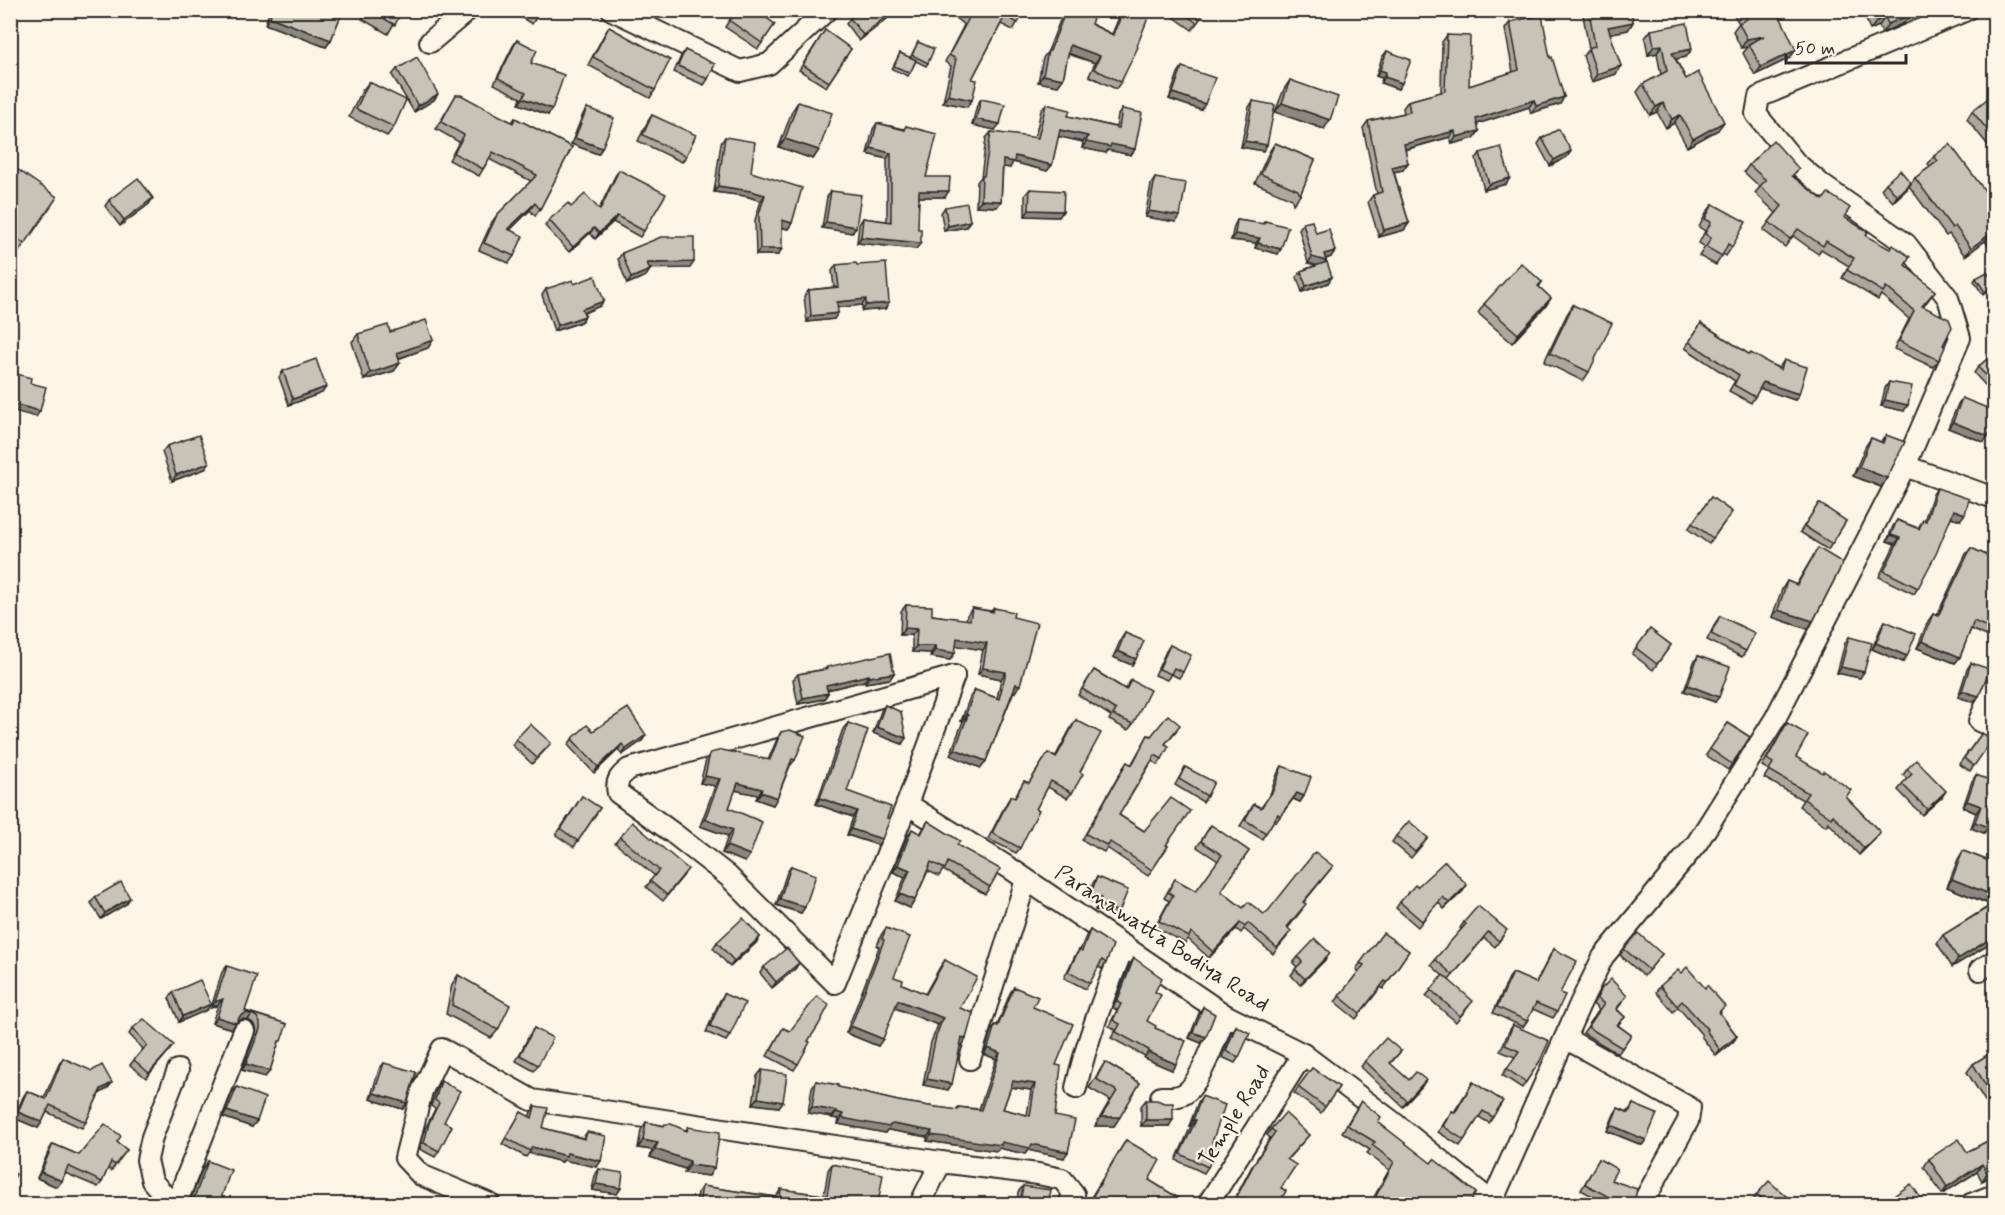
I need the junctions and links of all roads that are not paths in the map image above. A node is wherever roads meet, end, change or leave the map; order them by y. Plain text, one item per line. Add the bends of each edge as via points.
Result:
1 (468, 10) edge
2 (612, 10) edge
3 (827, 10) edge
4 (1966, 10) edge
5 (430, 42) dead end
6 (1905, 466) junction
7 (1995, 498) edge
8 (1995, 687) edge
9 (1995, 728) edge
10 (907, 804) junction
11 (1026, 880) junction
12 (1124, 946) junction
13 (1226, 1015) junction
14 (244, 1031) dead end
15 (1565, 1038) junction
16 (1303, 1054) junction
17 (970, 1059) dead end
18 (178, 1070) dead end
19 (1076, 1089) dead end
20 (1161, 1097) dead end
21 (941, 1162) junction
22 (1995, 1194) edge
23 (1491, 1203) edge
24 (174, 1204) edge
25 (490, 1204) edge
26 (920, 1204) edge
27 (1069, 1204) edge
28 (1208, 1204) edge
29 (1642, 1204) edge
30 (1971, 1204) edge

1 - 5 street
2 - 3 street via 740,71 769,64
4 - 6 street via 1759,97 1756,114 1796,163 1906,244 1948,298 1960,338
6 - 7 street
6 - 15 street via 1775,719 1697,843 1603,957
8 - 9 street via 1979,721
10 - 10 street via 954,676 629,769 616,785 618,793 728,876 835,983
10 - 11 street, Paranawatta Bodiya Road
11 - 12 street, Paranawatta Bodiya Road
11 - 17 street
12 - 13 street, Paranawatta Bodiya Road
12 - 19 street via 1083,1054
13 - 16 street, Paranawatta Bodiya Road
13 - 20 street via 1197,1082 1186,1093
14 - 24 street
15 - 23 street
15 - 29 street via 1690,1107 1688,1121
16 - 23 street, Paranawatta Bodiya Road
16 - 28 street, Temple Road
18 - 24 street via 147,1160 152,1181
21 - 25 street via 532,1100 442,1049 422,1091 405,1158 421,1175
21 - 26 street
21 - 27 street via 1062,1179 1074,1194
22 - 30 street

